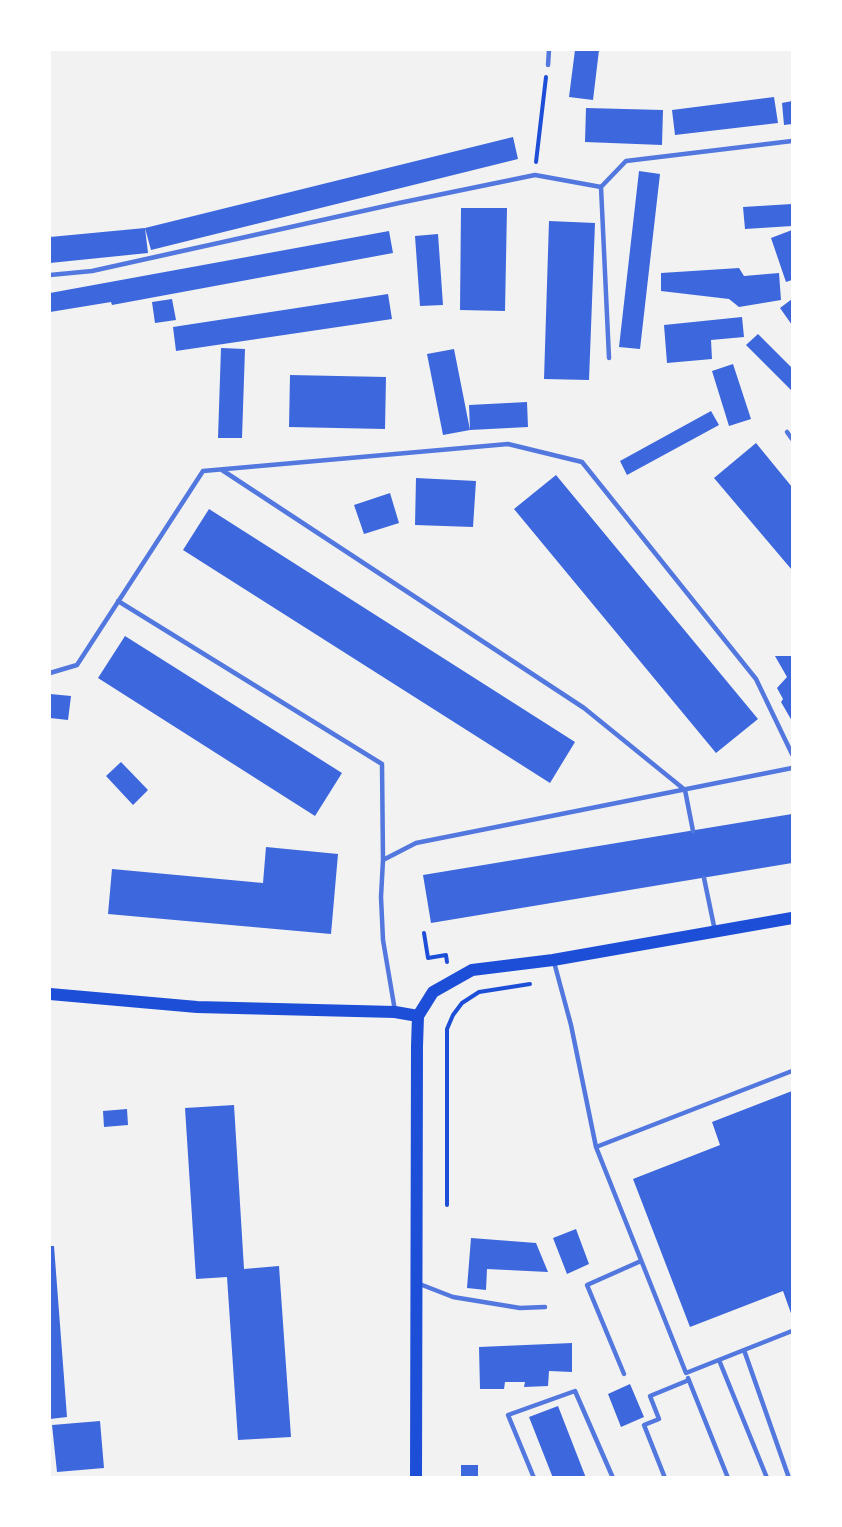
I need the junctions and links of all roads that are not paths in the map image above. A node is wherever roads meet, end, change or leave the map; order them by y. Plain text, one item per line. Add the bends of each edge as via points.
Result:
1 (549, 50) edge
2 (548, 65) road end
3 (792, 141) edge
4 (600, 187) junction
5 (50, 275) edge
6 (609, 358) dead end
7 (787, 432) dead end
8 (792, 439) edge
9 (222, 470) junction
10 (118, 601) junction
11 (50, 673) edge
12 (792, 754) edge
13 (792, 768) edge
14 (685, 790) junction
15 (693, 831) dead end
16 (383, 860) junction
17 (704, 878) dead end
18 (792, 918) edge
19 (716, 931) junction
20 (553, 960) junction
21 (50, 994) edge
22 (395, 1012) junction
23 (418, 1016) junction
24 (792, 1071) edge
25 (596, 1147) junction
26 (641, 1261) junction
27 (417, 1283) junction
28 (545, 1307) dead end
29 (792, 1331) edge
30 (744, 1350) junction
31 (719, 1360) junction
32 (686, 1373) junction
33 (624, 1374) dead end
34 (689, 1380) junction
35 (416, 1478) edge
36 (534, 1478) edge
37 (613, 1478) edge
38 (665, 1478) edge
39 (728, 1478) edge
40 (767, 1478) edge
41 (789, 1478) edge

1 - 2 lane
3 - 4 lane via 626,161
4 - 5 lane via 535,175 92,271
4 - 6 lane
7 - 8 lane
9 - 10 lane via 203,471
9 - 12 lane via 508,444 582,462 756,679
9 - 14 lane via 584,708
10 - 11 lane via 77,665
10 - 16 lane via 382,764
13 - 14 lane
14 - 15 lane
14 - 16 lane via 416,843
16 - 22 lane via 383,940
17 - 19 lane
18 - 19 main road
19 - 20 main road
20 - 23 main road via 472,970 433,992
20 - 25 lane
21 - 22 main road via 197,1006
22 - 23 main road
23 - 27 main road
24 - 25 lane
25 - 26 lane
26 - 32 lane
26 - 33 lane via 587,1285
27 - 28 lane via 453,1298 520,1308
27 - 35 main road
29 - 30 lane
30 - 31 lane
30 - 41 lane
31 - 32 lane
31 - 40 lane
32 - 34 lane
34 - 38 lane via 650,1396 659,1419 644,1425
34 - 39 lane
36 - 37 lane via 508,1415 575,1391

